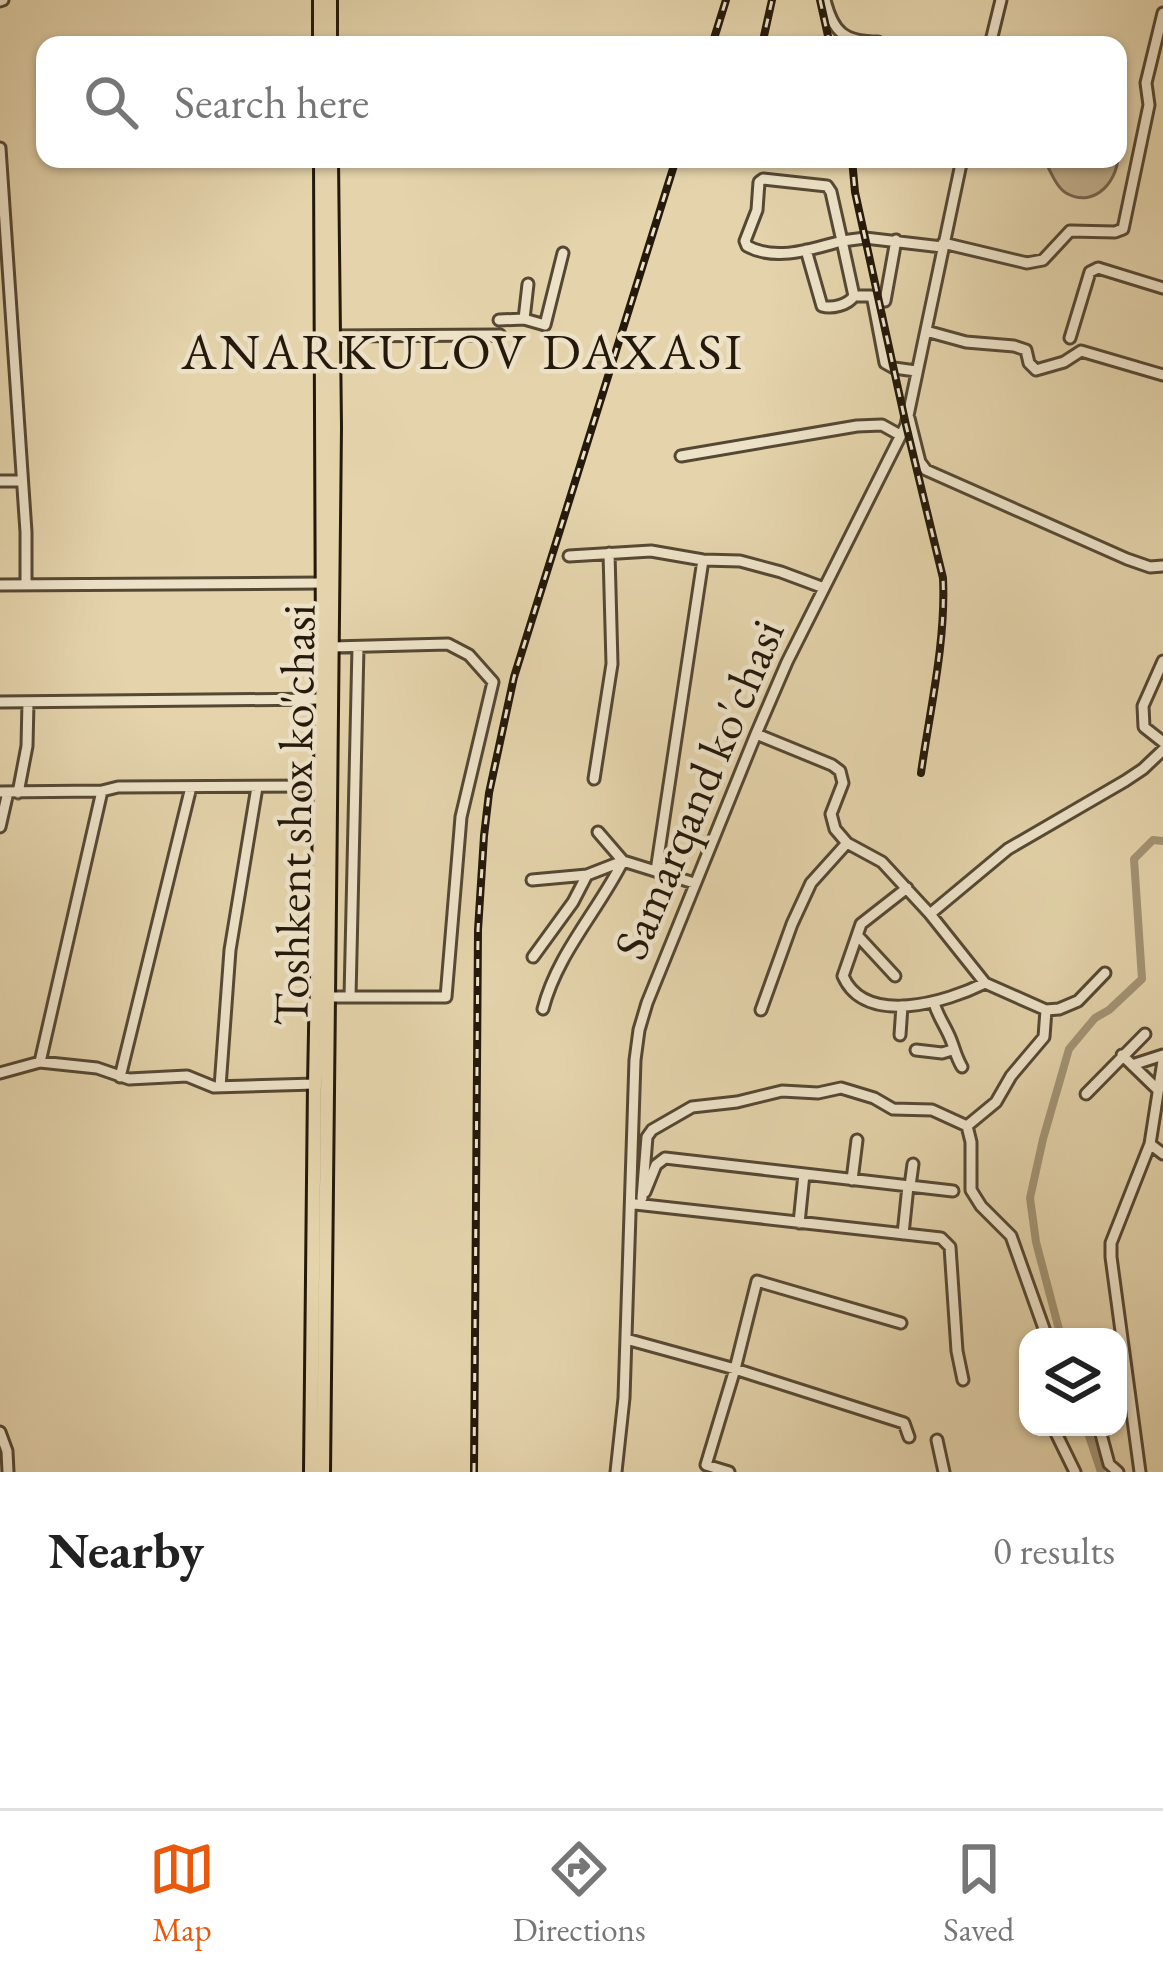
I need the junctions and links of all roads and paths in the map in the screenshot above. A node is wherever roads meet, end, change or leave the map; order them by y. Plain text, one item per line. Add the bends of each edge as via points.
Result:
1 (320, 0) edge
2 (330, 0) edge
3 (825, 0) edge
4 (1000, 0) edge
5 (1163, 13) edge
6 (320, 36) edge
7 (330, 36) edge
8 (845, 36) edge
9 (992, 36) edge
10 (0, 148) edge
11 (321, 168) edge
12 (331, 168) edge
13 (960, 168) edge
14 (3, 218) edge
15 (896, 240) junction
16 (842, 241) junction
17 (942, 245) junction
18 (806, 250) junction
19 (563, 254) dead end
20 (528, 284) dead end
21 (1163, 288) edge
22 (854, 296) junction
23 (885, 301) dead end
24 (5, 309) edge
25 (524, 319) junction
26 (499, 320) dead end
27 (926, 332) junction
28 (500, 334) dead end
29 (332, 336) junction
30 (1070, 338) dead end
31 (916, 370) junction
32 (1163, 375) edge
33 (0, 395) edge
34 (17, 395) junction
35 (908, 414) junction
36 (900, 435) junction
37 (681, 456) dead end
38 (0, 481) edge
39 (22, 482) junction
40 (609, 553) junction
41 (569, 556) dead end
42 (703, 560) junction
43 (1163, 566) edge
44 (323, 583) junction
45 (0, 585) edge
46 (26, 585) junction
47 (824, 588) junction
48 (332, 647) junction
49 (358, 647) junction
50 (1163, 661) edge
51 (322, 699) junction
52 (0, 702) edge
53 (28, 702) junction
54 (756, 734) junction
55 (1163, 746) edge
56 (326, 749) junction
57 (594, 779) dead end
58 (320, 786) junction
59 (191, 787) junction
60 (257, 788) junction
61 (102, 791) junction
62 (9, 792) edge
63 (0, 827) edge
64 (598, 832) dead end
65 (847, 843) junction
66 (622, 861) junction
67 (656, 871) junction
68 (587, 875) junction
69 (532, 880) dead end
70 (694, 883) junction
71 (907, 888) junction
72 (930, 914) junction
73 (858, 936) junction
74 (533, 957) dead end
75 (1105, 974) dead end
76 (895, 976) dead end
77 (985, 983) junction
78 (328, 997) junction
79 (350, 997) junction
80 (934, 1003) junction
81 (902, 1006) junction
82 (543, 1009) dead end
83 (760, 1010) dead end
84 (1046, 1010) junction
85 (1145, 1034) dead end
86 (900, 1035) dead end
87 (916, 1050) dead end
88 (952, 1050) junction
89 (1122, 1055) junction
90 (1163, 1058) edge
91 (40, 1062) junction
92 (1132, 1065) junction
93 (962, 1067) dead end
94 (0, 1072) edge
95 (120, 1077) junction
96 (315, 1084) junction
97 (220, 1087) junction
98 (1157, 1089) junction
99 (1086, 1094) dead end
100 (967, 1126) junction
101 (857, 1140) dead end
102 (1150, 1144) junction
103 (1163, 1154) edge
104 (913, 1164) dead end
105 (804, 1174) junction
106 (852, 1180) junction
107 (909, 1186) junction
108 (953, 1192) dead end
109 (638, 1202) junction
110 (799, 1223) junction
111 (903, 1234) junction
112 (901, 1323) dead end
113 (1044, 1328) edge
114 (626, 1339) junction
115 (735, 1369) junction
116 (963, 1380) dead end
117 (0, 1432) edge
118 (909, 1436) dead end
119 (1057, 1436) edge
120 (1101, 1436) edge
121 (937, 1440) dead end
122 (8, 1472) edge
123 (311, 1472) edge
124 (323, 1472) edge
125 (616, 1472) edge
126 (729, 1472) edge
127 (944, 1472) edge
128 (1075, 1472) edge
129 (1118, 1472) edge
130 (1140, 1472) edge

1 - 6 main road
2 - 7 main road
3 - 8 street via 832,25
4 - 9 street
5 - 17 street via 1123,229 1070,231 1043,260 1027,263
10 - 14 street
11 - 44 main road, Toshkent shox ko'chasi
12 - 29 main road, Toshkent shox ko'chasi
13 - 17 street, Samarqand ko'chasi
14 - 24 street
15 - 16 street
15 - 17 street
15 - 23 street
16 - 18 street
16 - 18 street via 826,187 763,179 747,246 761,253
16 - 22 street
17 - 27 street, Samarqand ko'chasi
18 - 22 street via 822,306
19 - 25 street via 545,325
20 - 25 street
21 - 30 street via 1090,272
22 - 31 street via 871,296 885,363
24 - 34 street
25 - 26 street
27 - 31 street, Samarqand ko'chasi
27 - 32 street via 1027,350 1036,370 1081,351
28 - 29 street
29 - 48 main road, Toshkent shox ko'chasi
31 - 35 street, Samarqand ko'chasi
33 - 34 street
34 - 39 street
35 - 36 street, Samarqand ko'chasi
35 - 43 street via 926,470 1127,559
36 - 37 street via 882,425 857,426
36 - 47 street, Samarqand ko'chasi
38 - 39 street
39 - 46 street
40 - 41 street
40 - 42 street
40 - 57 street via 612,664
42 - 47 street via 740,561
42 - 67 street
44 - 46 street
44 - 51 main road, Toshkent shox ko'chasi
45 - 46 street
47 - 54 street, Samarqand ko'chasi
48 - 49 street
48 - 56 main road, Toshkent shox ko'chasi
49 - 79 street
49 - 79 street via 448,644 493,682 461,817 446,998
50 - 55 street via 1143,706 1144,727
51 - 53 street
51 - 56 main road, Toshkent shox ko'chasi
52 - 53 street
53 - 62 street via 27,746
54 - 65 street via 840,771 831,820
54 - 70 street, Samarqand ko'chasi
55 - 72 street via 1125,781 1008,849
56 - 58 main road, Toshkent shox ko'chasi
56 - 78 main road, Toshkent shox ko'chasi
58 - 60 street
58 - 96 main road, Toshkent shox ko'chasi
59 - 60 street
59 - 61 street
59 - 95 street
60 - 97 street via 230,950
61 - 62 street
61 - 91 street
62 - 63 street
64 - 66 street
65 - 71 street
65 - 83 street via 811,883
66 - 67 street
66 - 68 street
66 - 82 street
67 - 70 street
68 - 69 street
68 - 74 street
70 - 109 street, Samarqand ko'chasi via 636,1045
71 - 72 street
71 - 73 street via 861,924
72 - 77 street
73 - 76 street
73 - 81 street via 843,976 848,988
75 - 84 street via 1078,1000
77 - 80 street
77 - 84 street
78 - 79 street
78 - 124 main road, Toshkent shox ko'chasi
80 - 81 street
80 - 88 street
81 - 86 street
84 - 100 street via 1044,1037 996,1102
85 - 89 street
87 - 88 street
88 - 93 street
89 - 92 street
89 - 99 street
90 - 92 street
90 - 98 street
91 - 94 street
91 - 95 street
92 - 98 street
95 - 97 street via 188,1076
96 - 97 street
96 - 123 main road, Toshkent shox ko'chasi
98 - 102 street
100 - 109 street via 842,1088 692,1107 647,1137
100 - 113 street via 971,1190 1012,1236
101 - 106 street
102 - 103 street
102 - 130 street via 1111,1257
104 - 107 street
105 - 106 street
105 - 109 street via 665,1158
105 - 110 street
106 - 107 street
107 - 108 street
107 - 111 street
109 - 110 street
109 - 114 street, Samarqand ko'chasi
110 - 111 street
111 - 116 street via 950,1246
112 - 115 street via 757,1281
114 - 115 street
114 - 125 street, Samarqand ko'chasi
115 - 118 street via 904,1423
115 - 126 street via 706,1465
117 - 122 street
119 - 128 street
120 - 129 street
121 - 127 street

